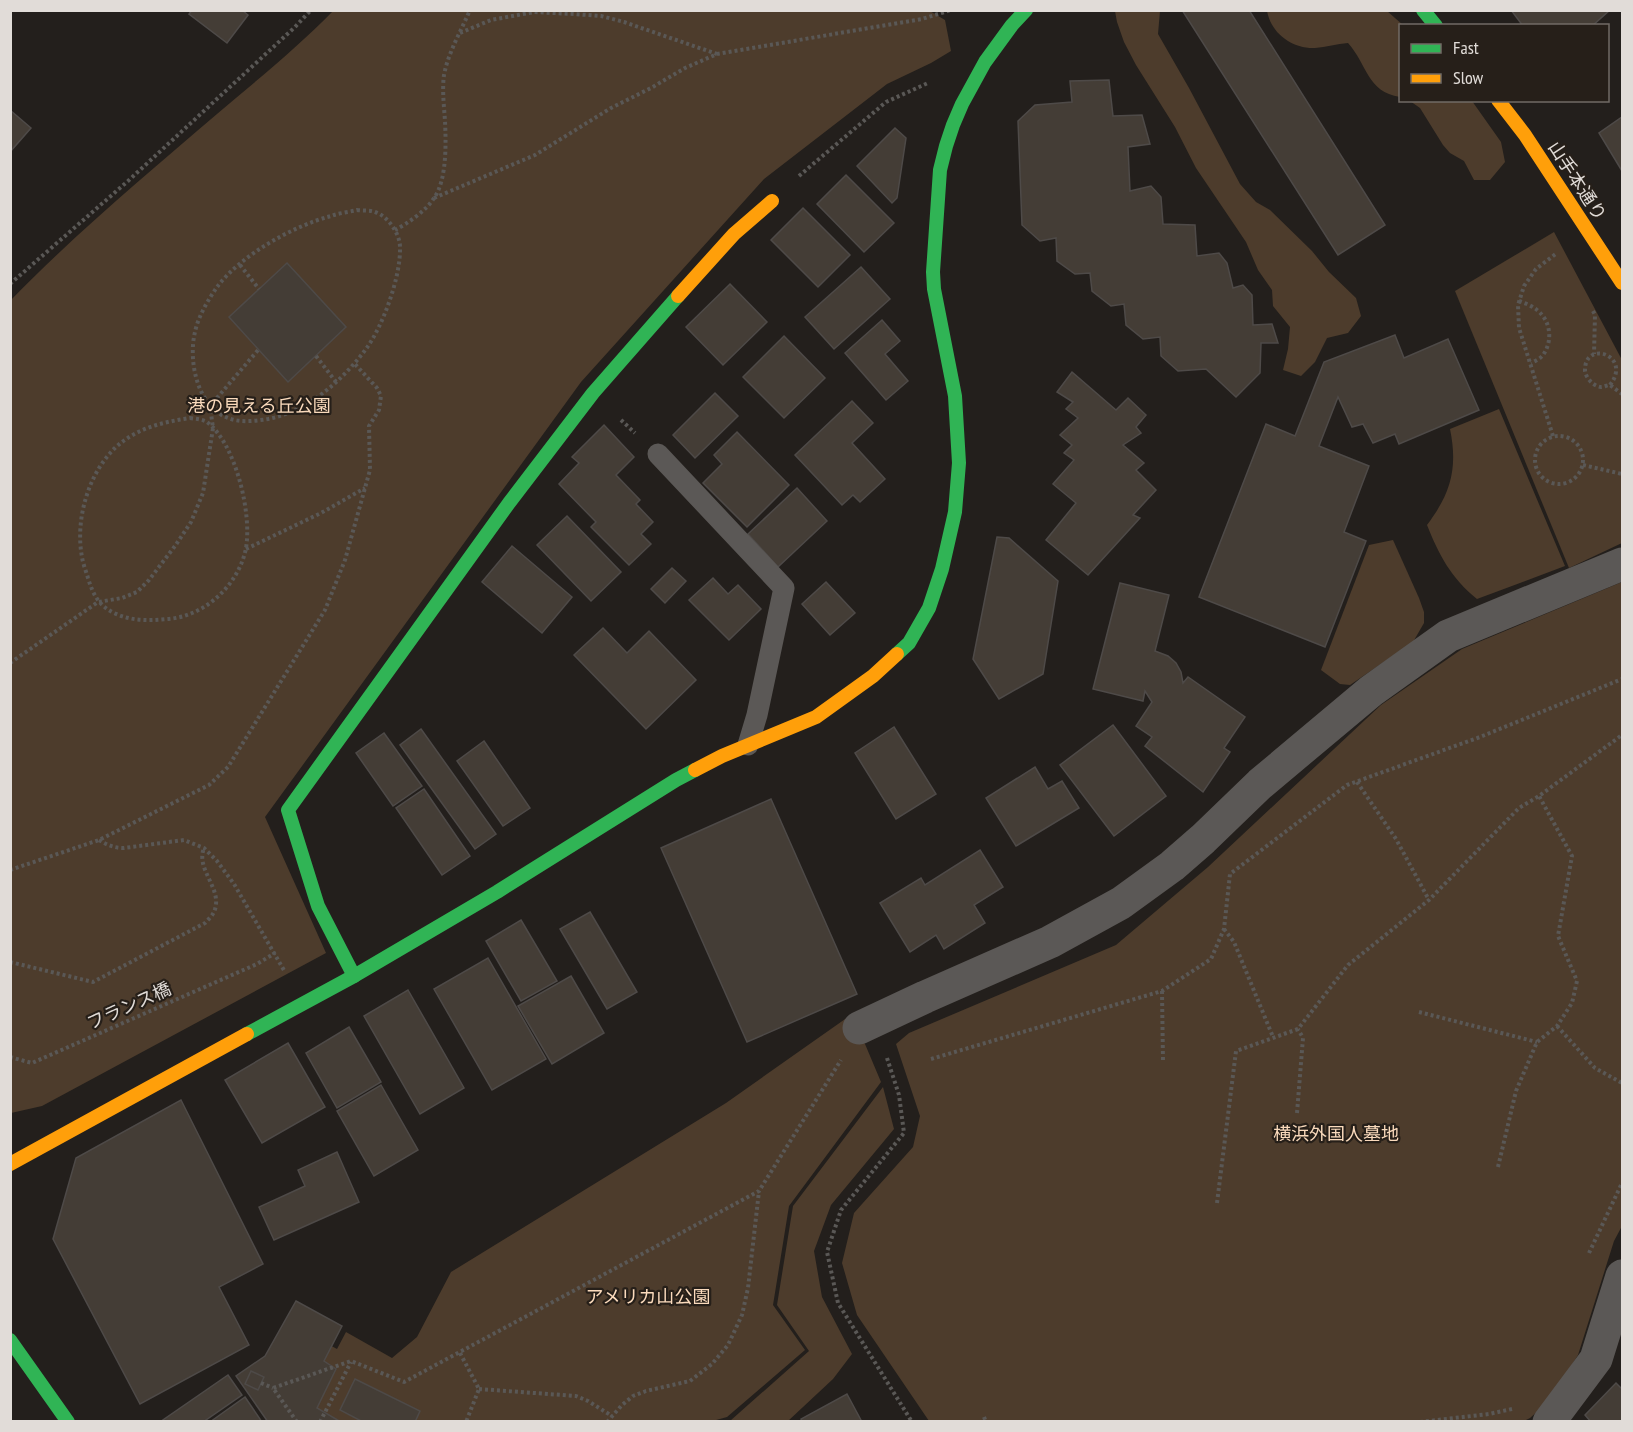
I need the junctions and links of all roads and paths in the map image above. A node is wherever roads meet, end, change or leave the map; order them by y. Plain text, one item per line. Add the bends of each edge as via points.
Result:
1 (311, 10) edge
2 (470, 10) edge
3 (951, 10) edge
4 (1423, 10) edge
5 (1018, 12) edge
6 (1434, 24) edge
7 (460, 33) junction
8 (717, 54) junction
9 (938, 78) dead end
10 (1500, 102) edge
11 (434, 198) junction
12 (772, 201) joint
13 (395, 230) junction
14 (1560, 250) dead end
15 (240, 265) junction
16 (10, 276) edge
17 (18, 276) junction
18 (1623, 283) edge
19 (10, 284) edge
20 (259, 289) dead end
21 (1519, 301) junction
22 (1590, 306) dead end
23 (259, 350) dead end
24 (1594, 354) junction
25 (316, 356) dead end
26 (354, 363) junction
27 (1531, 363) junction
28 (336, 382) junction
29 (1610, 385) junction
30 (593, 393) junction
31 (1623, 394) edge
32 (210, 406) junction
33 (213, 428) junction
34 (1552, 436) junction
35 (658, 454) joint
36 (1583, 465) junction
37 (1623, 474) edge
38 (365, 488) junction
39 (246, 549) junction
40 (1623, 564) edge
41 (98, 603) junction
42 (10, 663) edge
43 (1623, 679) edge
44 (1623, 735) edge
45 (748, 745) junction
46 (1357, 782) junction
47 (1539, 796) junction
48 (99, 840) junction
49 (204, 848) junction
50 (10, 870) edge
51 (1429, 900) junction
52 (1224, 929) junction
53 (272, 947) dead end
54 (274, 953) dead end
55 (10, 962) edge
56 (354, 976) junction
57 (1162, 991) junction
58 (1419, 1012) dead end
59 (867, 1025) junction
60 (1557, 1026) junction
61 (1298, 1029) junction
62 (1273, 1038) junction
63 (1537, 1042) junction
64 (10, 1057) edge
65 (931, 1059) dead end
66 (1163, 1061) dead end
67 (1623, 1083) edge
68 (1297, 1113) dead end
69 (10, 1164) edge
70 (1498, 1167) dead end
71 (1623, 1183) edge
72 (759, 1191) junction
73 (1217, 1203) dead end
74 (1587, 1261) dead end
75 (1623, 1276) edge
76 (10, 1340) edge
77 (460, 1353) junction
78 (351, 1362) junction
79 (261, 1383) dead end
80 (273, 1388) junction
81 (479, 1389) junction
82 (1518, 1407) dead end
83 (612, 1416) junction
84 (68, 1422) edge
85 (297, 1422) edge
86 (320, 1422) edge
87 (466, 1422) edge
88 (607, 1422) edge
89 (912, 1422) edge
90 (1420, 1422) edge
91 (1549, 1422) edge

1 - 17 path via 128,181
2 - 7 path
3 - 8 path via 922,19
4 - 6 street
5 - 45 street via 961,106 941,167 934,289 955,396 959,463 955,512 929,608 909,643 873,676 816,717
7 - 8 path via 491,20 534,12 601,16
7 - 11 path via 444,75 443,177
8 - 11 path via 611,108 535,155
9 - 12 path via 886,102
10 - 18 street, 山手本通り
11 - 13 path
12 - 30 street via 734,234
13 - 15 path via 375,212 357,210 329,216 278,239
13 - 26 path via 400,244 391,297 376,331
14 - 21 path via 1536,268
15 - 20 path
15 - 32 path via 217,287 195,331 194,365 204,399
16 - 17 path
17 - 19 path
21 - 27 path via 1519,328
21 - 27 path via 1538,311 1550,331 1542,357
22 - 24 path via 1595,315
23 - 32 path
24 - 29 path via 1605,353 1619,367 1618,377
24 - 29 path via 1585,372 1590,382 1600,387
25 - 28 path
26 - 28 path
26 - 38 path via 381,396 379,410 369,426 370,470
27 - 34 path
28 - 32 path via 278,417 235,420
29 - 31 path
30 - 35 path
30 - 56 street via 288,810 318,906
32 - 33 path
33 - 39 path via 231,456 242,491
33 - 41 path via 204,493 191,522 137,592
33 - 41 path via 205,420 190,418 151,426 129,438 103,462 92,481 80,530 81,556
34 - 36 path via 1576,442
34 - 36 path via 1543,442 1535,463 1547,481 1570,482
35 - 45 lane via 784,588 758,715
36 - 37 path
38 - 39 path
38 - 48 path via 345,560 325,610 228,767 209,785
39 - 41 path via 233,579 221,593 188,615 135,620
40 - 59 street via 1448,636 1371,691 1260,784 1172,866 1121,903 1050,942
41 - 42 path
43 - 46 path
44 - 47 path
45 - 56 street via 676,780
46 - 51 path via 1396,839
46 - 52 path via 1347,785 1230,874
47 - 51 path via 1519,808
47 - 60 path via 1572,856 1557,936 1577,981 1572,1003
48 - 49 path via 115,848 184,840
48 - 50 path
49 - 53 path via 234,884
49 - 55 path via 202,862 217,898 214,912 205,923 93,982
51 - 61 path via 1348,964
52 - 57 path via 1211,959
52 - 62 path via 1234,942
54 - 64 path, フランス橋 via 32,1063
56 - 69 street
57 - 65 path
57 - 66 path
58 - 63 path
59 - 72 path
59 - 89 path via 899,1095 904,1133 841,1210 827,1252 838,1303
60 - 63 path
60 - 67 path via 1594,1068
61 - 62 path
61 - 68 path via 1303,1038
62 - 73 path via 1236,1051
63 - 70 path via 1516,1091
71 - 74 path
72 - 77 path
72 - 83 path via 748,1288 742,1315 728,1345 690,1381 633,1396
75 - 91 street via 1596,1359
76 - 84 street
77 - 78 path via 404,1382
77 - 81 path
78 - 80 path
78 - 86 path
79 - 80 path
80 - 85 path
81 - 83 path via 576,1396
81 - 87 path
82 - 90 path
83 - 88 path

